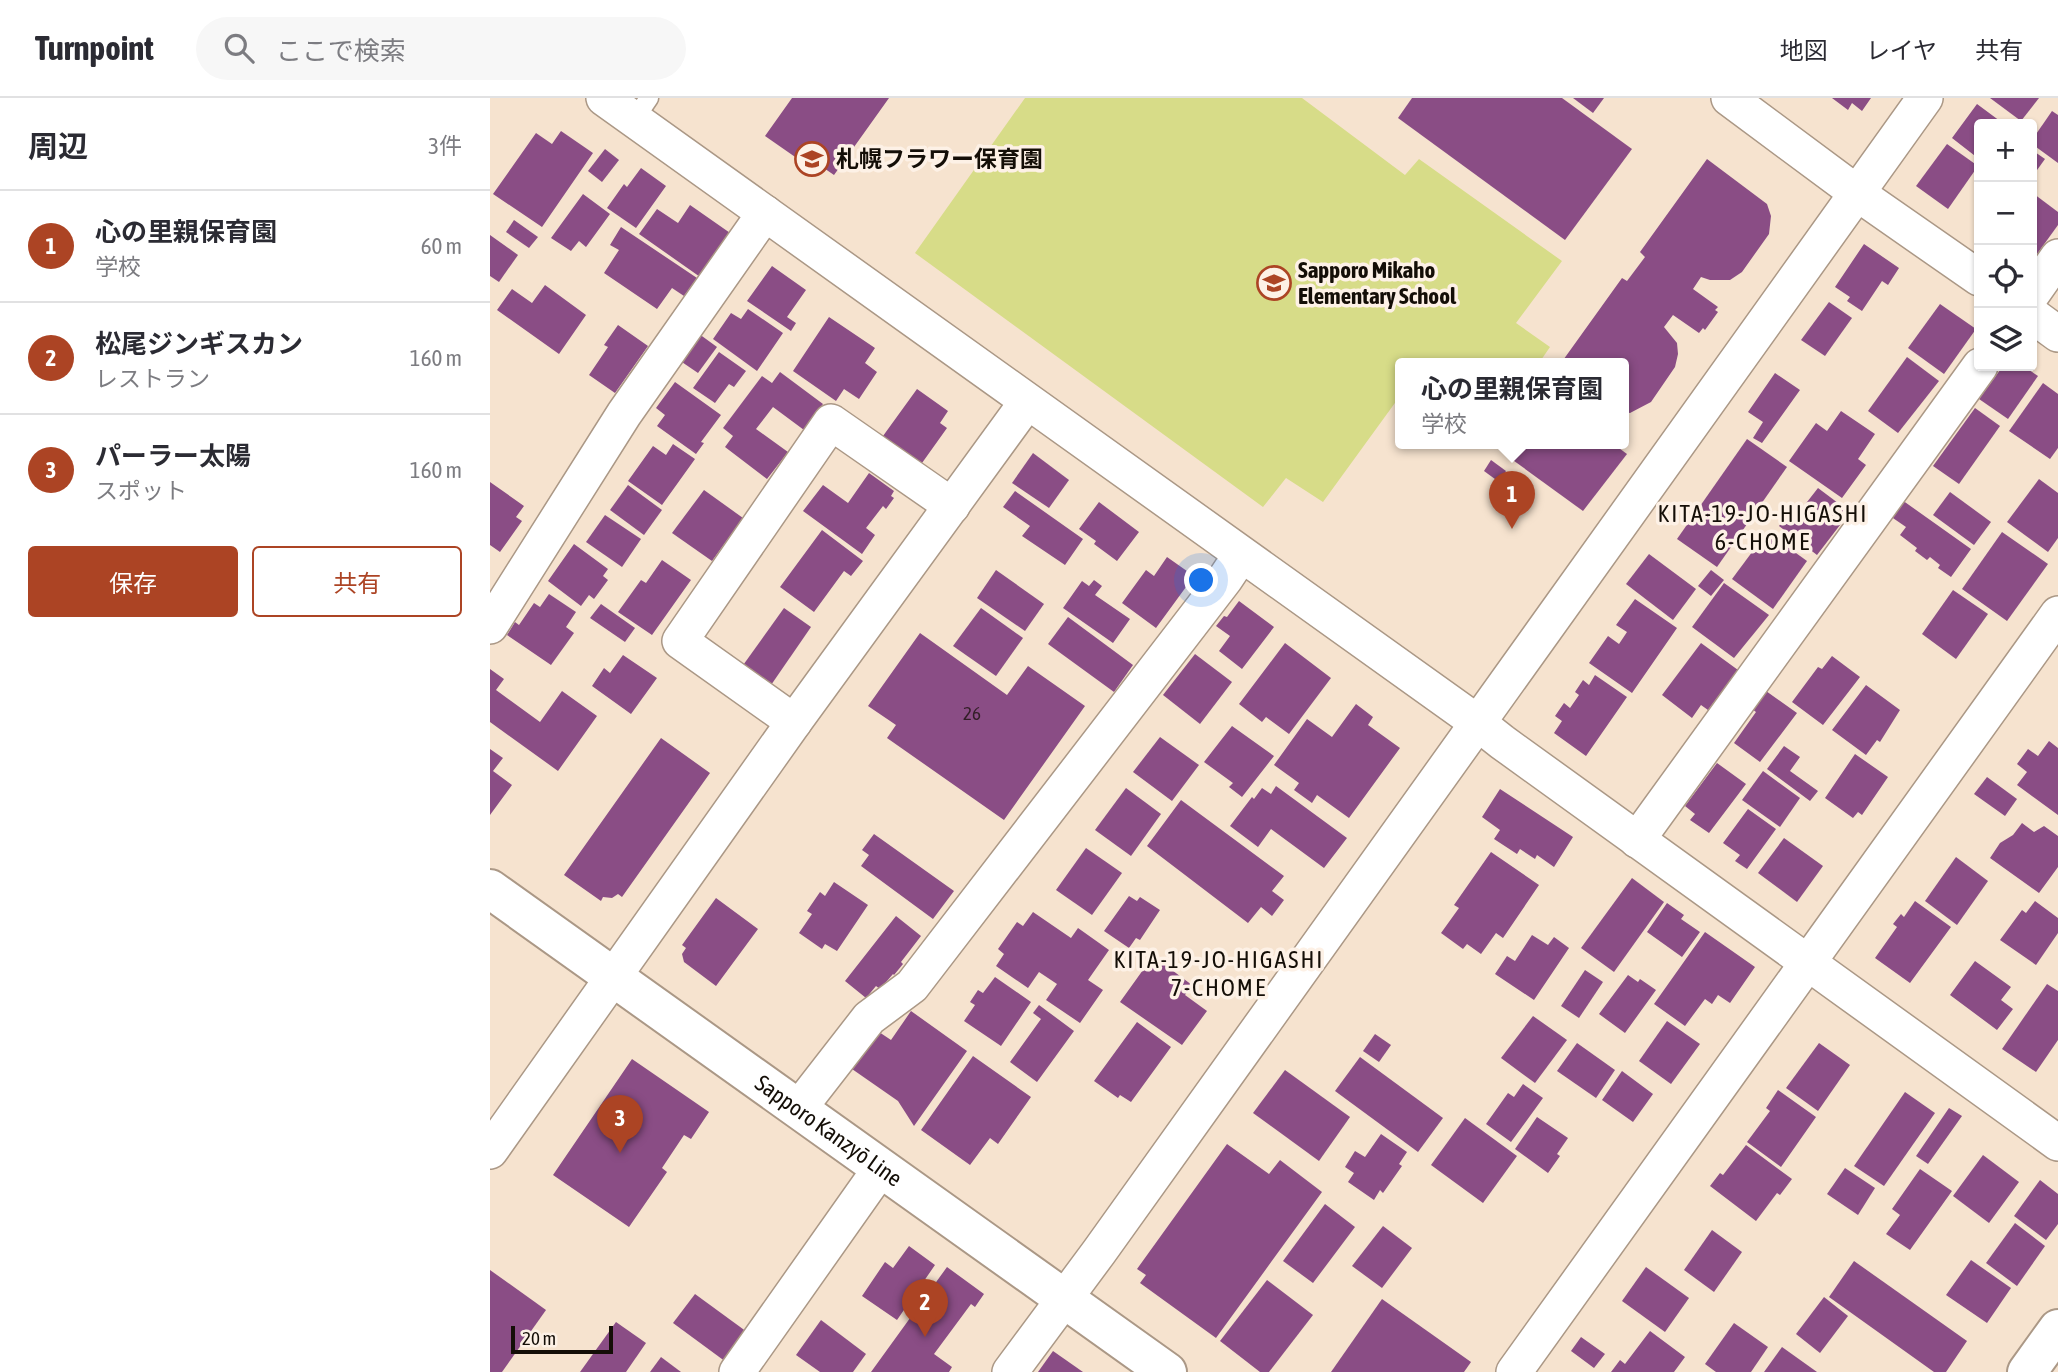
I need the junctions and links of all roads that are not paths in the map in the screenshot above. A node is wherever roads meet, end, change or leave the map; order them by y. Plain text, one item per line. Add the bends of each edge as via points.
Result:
1 (604, 98) edge
2 (1729, 98) edge
3 (1925, 98) edge
4 (641, 109) edge
5 (1857, 193) junction
6 (765, 214) junction
7 (2058, 257) edge
8 (1974, 275) edge
9 (2037, 287) edge
10 (2037, 319) edge
11 (2058, 334) edge
12 (1976, 371) edge
13 (1027, 402) junction
14 (952, 506) junction
15 (1241, 555) junction
16 (2058, 614) edge
17 (490, 626) edge
18 (794, 722) junction
19 (1478, 723) junction
20 (1637, 840) junction
21 (490, 889) edge
22 (1807, 963) junction
23 (614, 978) junction
24 (799, 1108) junction
25 (2058, 1143) edge
26 (490, 1151) edge
27 (881, 1168) junction
28 (1064, 1298) junction
29 (2058, 1329) edge
30 (737, 1372) edge
31 (1010, 1372) edge
32 (1167, 1372) edge
33 (1514, 1372) edge
34 (2027, 1372) edge

1 - 4 street
2 - 5 street
3 - 5 street
4 - 6 street
5 - 8 street
5 - 19 street
6 - 13 street
6 - 17 street via 624,414
7 - 9 street
10 - 11 street
12 - 20 street
13 - 14 street
13 - 15 street
14 - 18 street
14 - 18 street via 831,422 680,641
15 - 19 street
15 - 24 street via 912,986 869,1018
16 - 22 street
18 - 23 street
19 - 20 street
19 - 28 street
20 - 22 street
21 - 23 main road, Sapporo Kanzyō Line
22 - 25 street
22 - 33 street
23 - 24 main road, Sapporo Kanzyō Line
23 - 26 street
24 - 27 main road, Sapporo Kanzyō Line
27 - 28 main road, Sapporo Kanzyō Line
27 - 30 street
28 - 31 street
28 - 32 main road, Sapporo Kanzyō Line
29 - 34 main road

